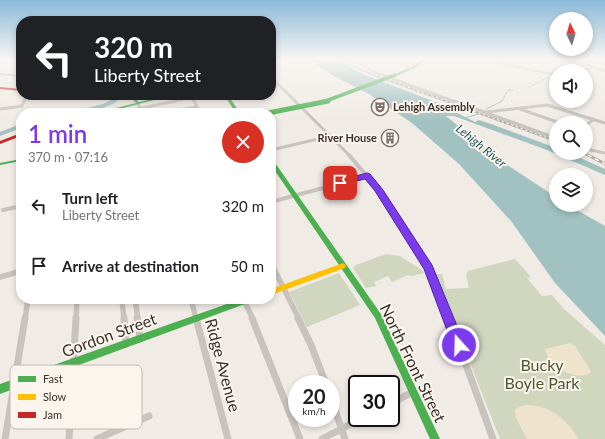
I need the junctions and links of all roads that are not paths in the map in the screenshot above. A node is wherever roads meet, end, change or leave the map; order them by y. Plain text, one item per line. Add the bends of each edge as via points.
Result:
1 (383, 79) edge
2 (395, 79) edge
3 (276, 83) edge
4 (0, 88) edge
5 (16, 90) edge
6 (25, 100) edge
7 (161, 100) edge
8 (179, 100) edge
9 (194, 100) edge
10 (197, 107) joint
11 (142, 108) edge
12 (144, 108) edge
13 (191, 108) edge
14 (517, 108) junction
15 (0, 109) edge
16 (276, 111) edge
17 (485, 112) junction
18 (549, 119) edge
19 (594, 119) joint
20 (605, 123) edge
21 (549, 135) edge
22 (16, 136) edge
23 (331, 136) junction
24 (0, 143) edge
25 (276, 149) edge
26 (593, 150) edge
27 (605, 153) edge
28 (16, 161) edge
29 (0, 164) edge
30 (276, 169) edge
31 (367, 176) junction
32 (294, 196) junction
33 (276, 201) edge
34 (16, 207) edge
35 (3, 210) dead end
36 (343, 266) junction
37 (16, 272) edge
38 (276, 273) edge
39 (0, 276) edge
40 (283, 287) junction
41 (276, 290) edge
42 (27, 304) edge
43 (77, 304) edge
44 (122, 304) edge
45 (136, 304) edge
46 (192, 304) edge
47 (235, 304) edge
48 (247, 304) edge
49 (196, 319) junction
50 (140, 339) junction
51 (126, 344) junction
52 (74, 363) junction
53 (17, 365) edge
54 (68, 365) edge
55 (323, 375) edge
56 (10, 385) edge
57 (0, 389) edge
58 (413, 392) junction
59 (400, 398) edge
60 (10, 408) edge
61 (149, 416) dead end
62 (142, 419) edge
63 (340, 423) edge
64 (348, 425) edge
65 (342, 428) junction
66 (70, 429) edge
67 (120, 429) edge
68 (5, 439) edge
69 (69, 439) edge
70 (97, 439) edge
71 (228, 439) edge
72 (300, 439) edge
73 (322, 439) edge
74 (345, 439) edge
75 (435, 439) edge
76 (493, 439) edge

1 - 16 street, bridge via 319,103
2 - 17 street
3 - 23 street
4 - 5 street
6 - 15 street via 22,106
7 - 11 street
8 - 12 street
9 - 10 street
10 - 13 street
14 - 17 street
14 - 18 street
14 - 19 street via 547,105
17 - 21 street
19 - 20 street
22 - 24 street
23 - 25 street
23 - 31 street
26 - 27 street
28 - 29 street
30 - 32 street, North Front Street
31 - 32 street
31 - 76 street via 391,208 429,268
32 - 33 street
32 - 36 street, North Front Street
34 - 35 street
36 - 40 street
36 - 58 street, North Front Street via 378,316
37 - 39 street
38 - 40 street
40 - 41 street
40 - 55 street
42 - 53 street
43 - 52 street
44 - 51 street
45 - 50 street
46 - 49 street, Ridge Avenue
47 - 49 street, Gordon Street
48 - 72 street
49 - 50 street, Gordon Street
49 - 71 street, Ridge Avenue
50 - 51 street, Gordon Street
51 - 52 street, Gordon Street
52 - 54 street, Gordon Street
56 - 57 street, Gordon Street
58 - 59 street
58 - 75 street, North Front Street
60 - 68 street
61 - 62 street
63 - 65 street
64 - 65 street
65 - 73 street
65 - 74 street
66 - 69 street
67 - 70 street

